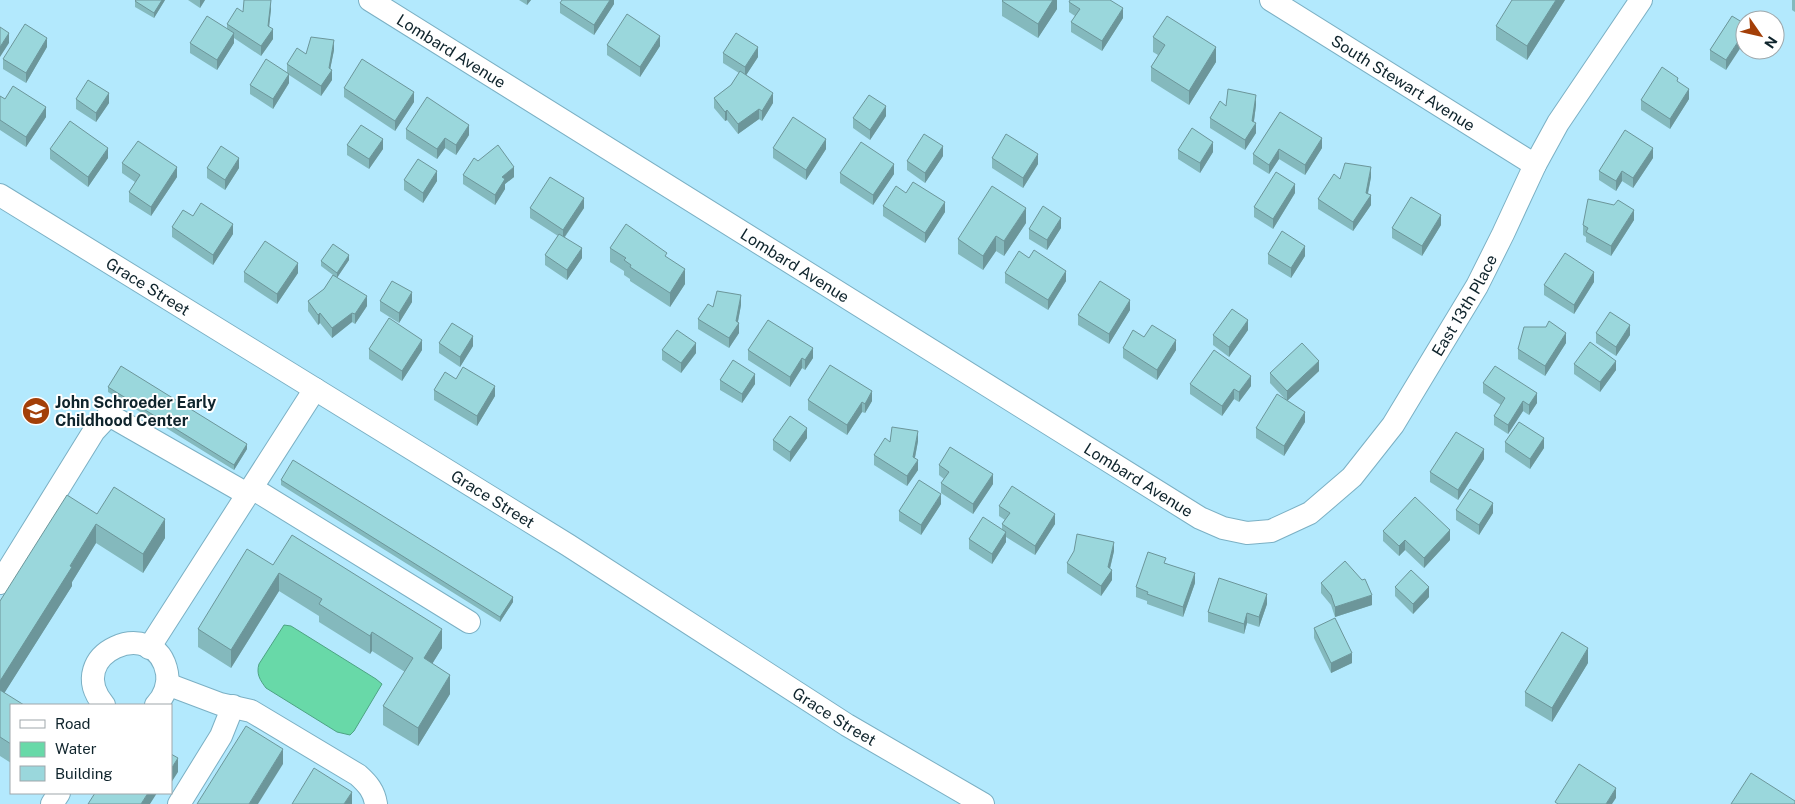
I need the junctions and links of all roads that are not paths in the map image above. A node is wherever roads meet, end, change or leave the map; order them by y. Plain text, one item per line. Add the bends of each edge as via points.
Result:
1 (370, 0) edge
2 (1271, 0) edge
3 (1641, 0) edge
4 (1535, 165) junction
5 (0, 195) edge
6 (315, 389) junction
7 (249, 491) junction
8 (1223, 528) joint
9 (0, 583) edge
10 (469, 622) dead end
11 (149, 648) junction
12 (167, 684) junction
13 (103, 704) edge
14 (157, 704) edge
15 (233, 706) junction
16 (179, 804) edge
17 (376, 804) edge
18 (983, 804) edge

1 - 8 street, Lombard Avenue via 1200,518
2 - 4 street, South Stewart Avenue
3 - 4 street, East 13th Place via 1558,123
4 - 8 street, East 13th Place via 1477,286 1393,425 1352,477 1310,513 1271,531 1247,533
5 - 6 street, Grace Street
6 - 7 street
6 - 18 street, Grace Street via 568,544 848,725
7 - 9 street via 109,415 94,431
7 - 10 street
7 - 11 street
11 - 12 street via 164,663
11 - 13 street via 129,643 110,649 102,656 96,665 94,686
12 - 14 street
12 - 15 street
15 - 16 street via 221,736
15 - 17 street via 272,722 358,775 371,788

